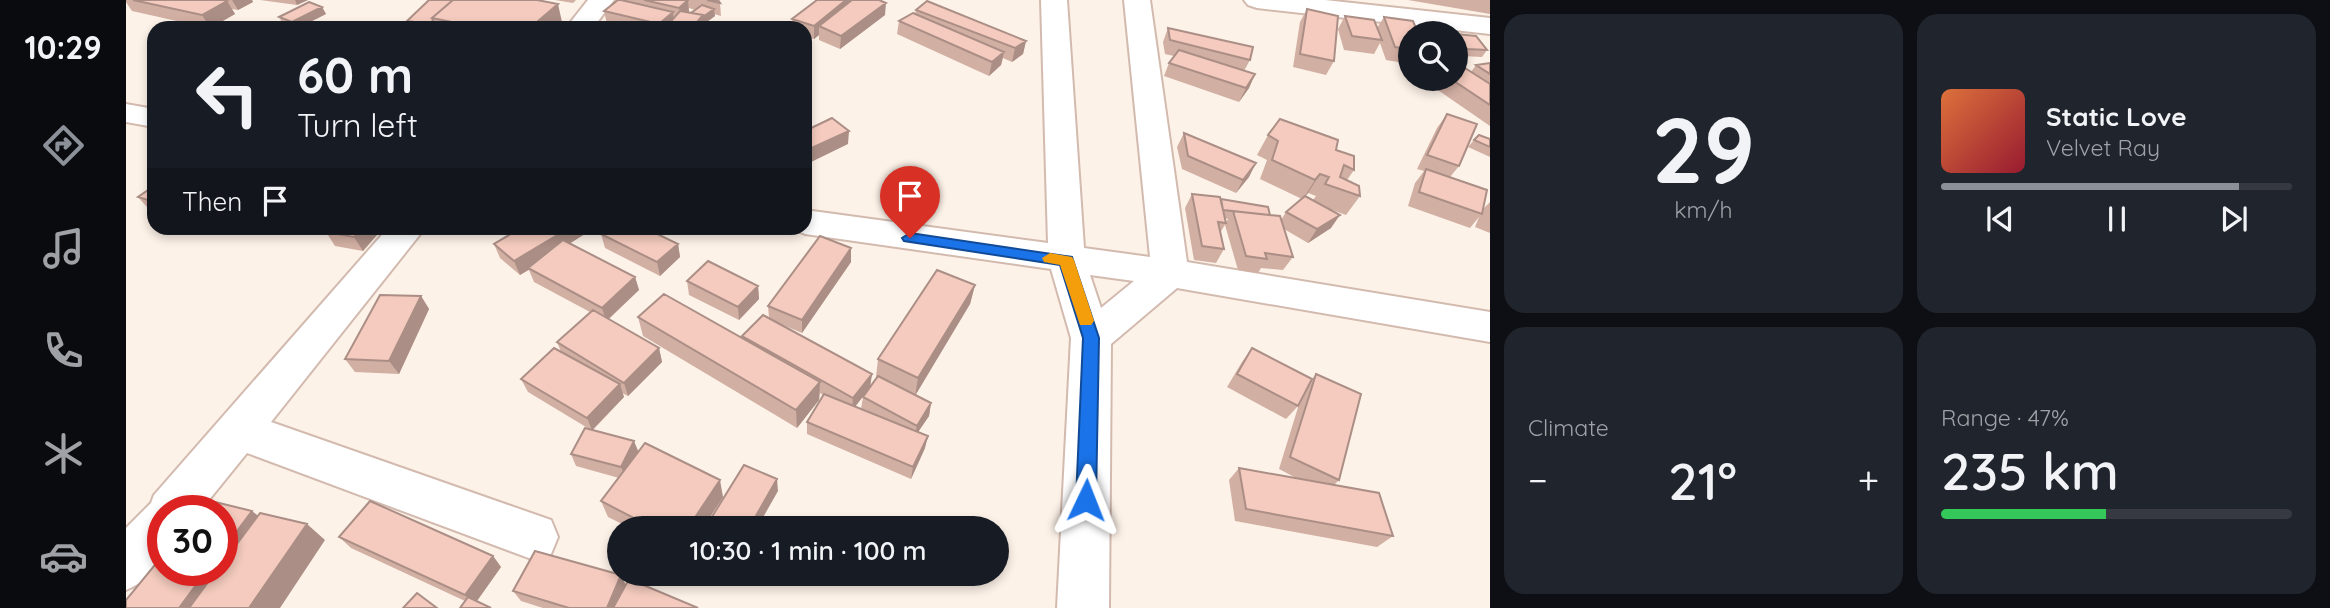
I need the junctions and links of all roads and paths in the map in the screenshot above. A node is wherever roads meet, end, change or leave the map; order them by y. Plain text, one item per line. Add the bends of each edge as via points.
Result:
1 (601, 0) edge
2 (1054, 0) edge
3 (1137, 0) edge
4 (1257, 0) edge
5 (584, 21) edge
6 (1490, 26) edge
7 (126, 113) edge
8 (147, 117) edge
9 (812, 223) edge
10 (401, 235) edge
11 (1067, 260) junction
12 (1170, 273) junction
13 (1490, 327) edge
14 (1091, 338) junction
15 (238, 430) junction
16 (184, 495) edge
17 (534, 537) dead end
18 (147, 540) edge
19 (126, 565) edge
20 (1083, 608) edge

1 - 5 street
2 - 11 street
3 - 12 street
4 - 6 street
7 - 8 street
9 - 11 street
10 - 15 street
11 - 12 street
11 - 14 street
12 - 13 street
12 - 14 street
14 - 20 street
15 - 16 street
15 - 17 street
18 - 19 street

